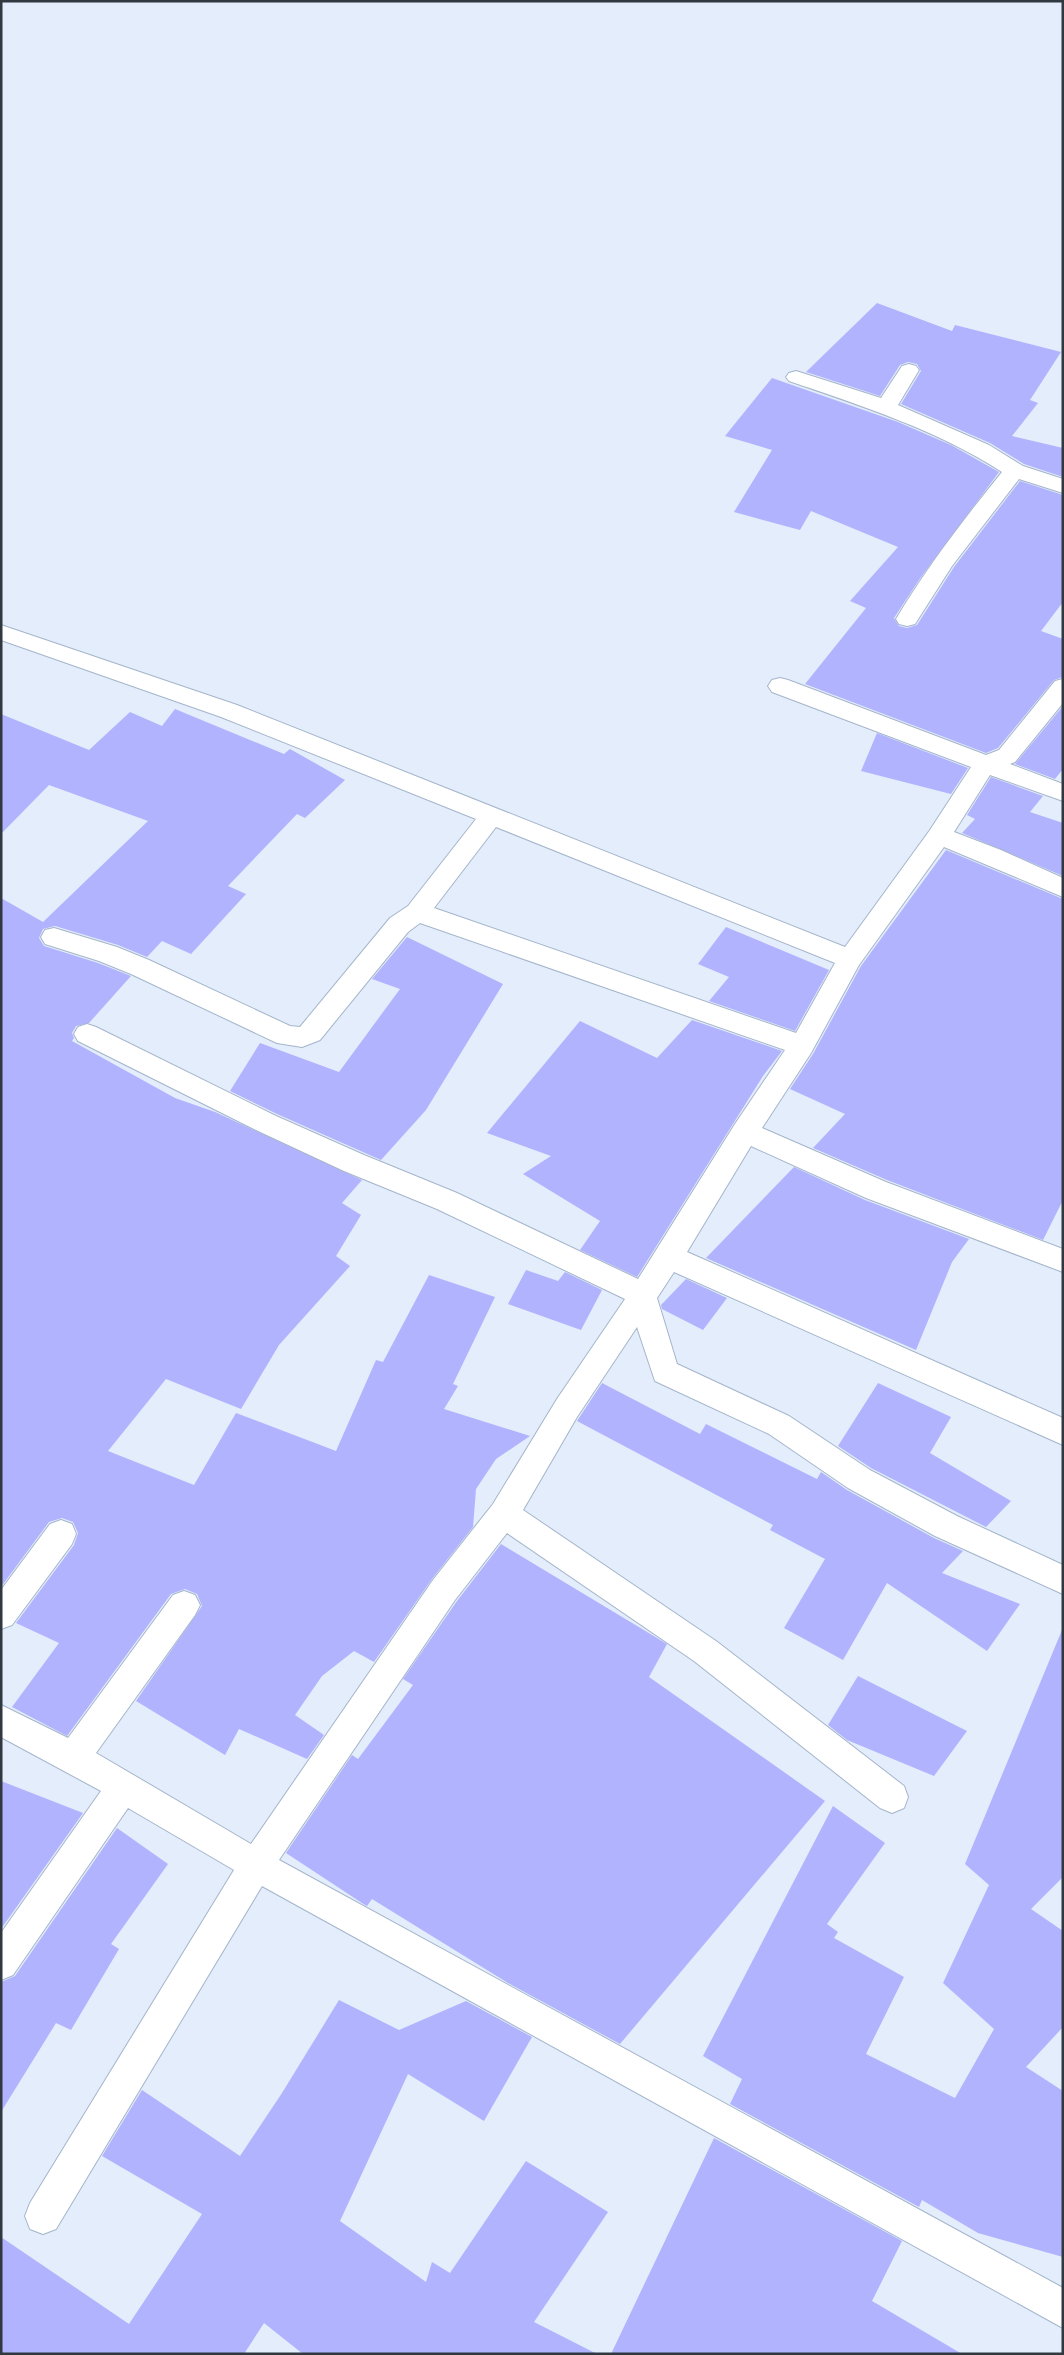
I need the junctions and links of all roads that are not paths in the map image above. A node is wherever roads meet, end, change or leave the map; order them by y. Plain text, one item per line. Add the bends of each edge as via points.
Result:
1 (910, 370) dead end
2 (796, 376) dead end
3 (886, 407) junction
4 (1015, 471) junction
5 (1063, 486) edge
6 (907, 619) dead end
7 (1, 632) edge
8 (780, 686) dead end
9 (1063, 687) edge
10 (985, 764) junction
11 (1063, 793) edge
12 (492, 815) junction
13 (939, 836) junction
14 (1063, 888) edge
15 (417, 912) junction
16 (54, 938) dead end
17 (850, 959) junction
18 (87, 1034) dead end
19 (802, 1046) junction
20 (745, 1132) junction
21 (1061, 1255) edge
22 (669, 1257) junction
23 (642, 1294) junction
24 (1063, 1432) edge
25 (504, 1514) junction
26 (61, 1534) dead end
27 (1063, 1580) edge
28 (184, 1605) dead end
29 (1, 1615) edge
30 (1, 1720) edge
31 (73, 1757) junction
32 (123, 1787) junction
33 (892, 1797) dead end
34 (256, 1865) junction
35 (1, 1963) edge
36 (43, 2216) dead end
37 (1063, 2309) edge

1 - 3 street
2 - 3 street
3 - 4 street via 982,450
4 - 5 street
4 - 6 street via 929,581
7 - 12 street via 229,711
8 - 10 street
9 - 10 street via 1008,756
10 - 11 street
10 - 13 street
12 - 15 street
12 - 17 street
13 - 14 street
13 - 17 street
15 - 16 street via 399,925 311,1032 302,1037 286,1036 124,961
15 - 19 street
17 - 19 street
18 - 23 street via 266,1123 354,1164 447,1201
19 - 20 street
20 - 21 street via 876,1190 1029,1250
20 - 22 street
22 - 23 street
22 - 24 street
23 - 25 street via 567,1408
23 - 27 street via 665,1372 779,1425 859,1479 946,1526
25 - 33 street via 705,1651
25 - 34 street via 444,1590
26 - 29 street
28 - 31 street
30 - 31 street
31 - 32 street
32 - 34 street
32 - 35 street
34 - 36 street
34 - 37 street

